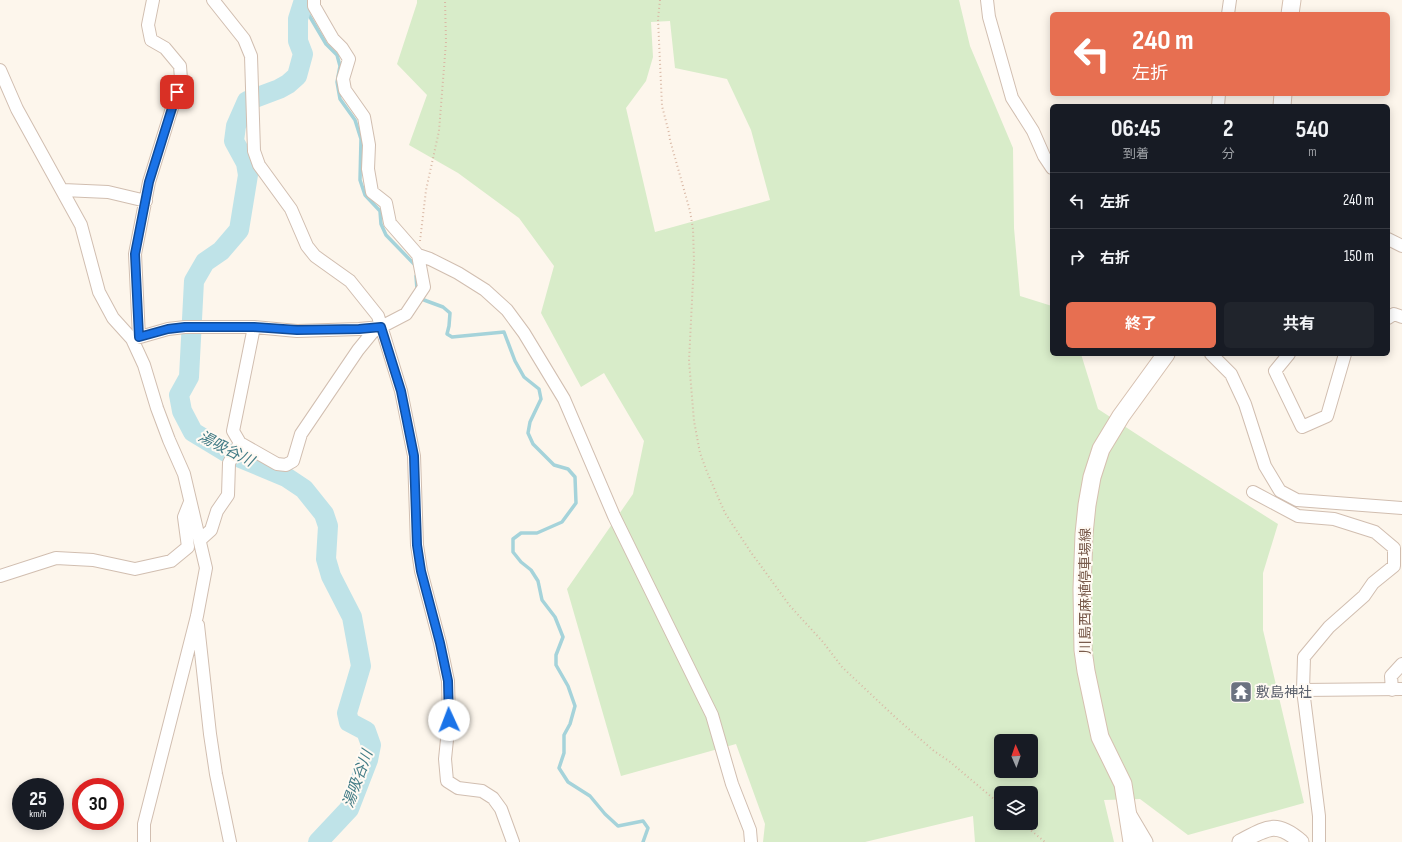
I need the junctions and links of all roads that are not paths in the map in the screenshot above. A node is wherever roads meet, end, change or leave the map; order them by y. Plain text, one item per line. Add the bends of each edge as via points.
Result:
1 (153, 0) edge
2 (213, 0) edge
3 (314, 0) edge
4 (987, 0) edge
5 (1230, 0) edge
6 (1292, 0) edge
7 (1228, 12) edge
8 (1290, 12) edge
9 (0, 70) edge
10 (1050, 165) edge
11 (63, 190) junction
12 (146, 201) junction
13 (1390, 240) edge
14 (1402, 246) edge
15 (418, 255) junction
16 (1390, 317) edge
17 (1402, 317) edge
18 (254, 327) junction
19 (379, 327) junction
20 (135, 338) junction
21 (1165, 356) edge
22 (1213, 356) edge
23 (1287, 356) edge
24 (1344, 356) edge
25 (239, 446) junction
26 (1252, 492) dead end
27 (1297, 500) junction
28 (190, 502) junction
29 (1402, 508) edge
30 (1298, 516) junction
31 (200, 540) junction
32 (0, 576) edge
33 (197, 616) junction
34 (1402, 664) edge
35 (1303, 690) junction
36 (1397, 690) edge
37 (1129, 814) junction
38 (144, 842) edge
39 (230, 842) edge
40 (513, 842) edge
41 (751, 842) edge
42 (1132, 842) edge
43 (1145, 842) edge
44 (1240, 842) edge
45 (1302, 842) edge
46 (1319, 842) edge

1 - 12 street via 148,25 151,40 165,48 180,66 181,79 149,182
2 - 19 street via 239,33 251,56 254,151 258,165 291,209 307,246 315,256 350,281 378,316
3 - 15 street via 314,6 333,39 349,59 343,79 345,90 364,117 372,192 386,203 390,223
4 - 10 street via 989,17 1012,98
5 - 7 street
6 - 8 main road
9 - 11 street via 18,109
11 - 12 street via 108,192
11 - 20 street via 81,225 99,292 112,318
12 - 20 street via 135,254
13 - 14 street
15 - 19 street via 424,287 406,314
15 - 41 street via 458,273 485,290 507,310 564,399 614,516 712,715 732,784 750,830
16 - 17 street via 1394,314
18 - 19 street via 297,330
18 - 20 street via 168,329
18 - 25 street via 233,431
19 - 25 street via 358,350 301,434 293,461 286,465 277,464
19 - 40 street via 401,391 414,456 417,545 448,681 449,720 445,759 447,781 458,788 482,791 493,798 501,809
20 - 28 street via 157,408 184,474
21 - 37 main road, 川島西麻植停車場線 via 1121,416 1101,450 1092,477 1086,512 1082,589 1083,650 1100,737 1123,784
22 - 27 street via 1231,374 1245,404 1265,466 1280,491
23 - 24 street via 1275,371 1302,426 1327,416
25 - 31 street via 229,463 228,495 217,511 211,530
26 - 30 street
27 - 29 street
27 - 30 street
28 - 31 street
28 - 32 street via 184,517 188,547 171,561 135,569 93,560 56,558
30 - 35 street via 1334,519 1375,532 1394,548 1394,566 1329,627 1304,657
31 - 33 street via 206,568
33 - 38 street via 144,824
33 - 39 street via 210,734
34 - 36 street via 1391,676
35 - 36 street
35 - 46 street via 1319,816
37 - 42 main road, 川島西麻植停車場線
37 - 43 street
44 - 45 street via 1268,828 1279,828

